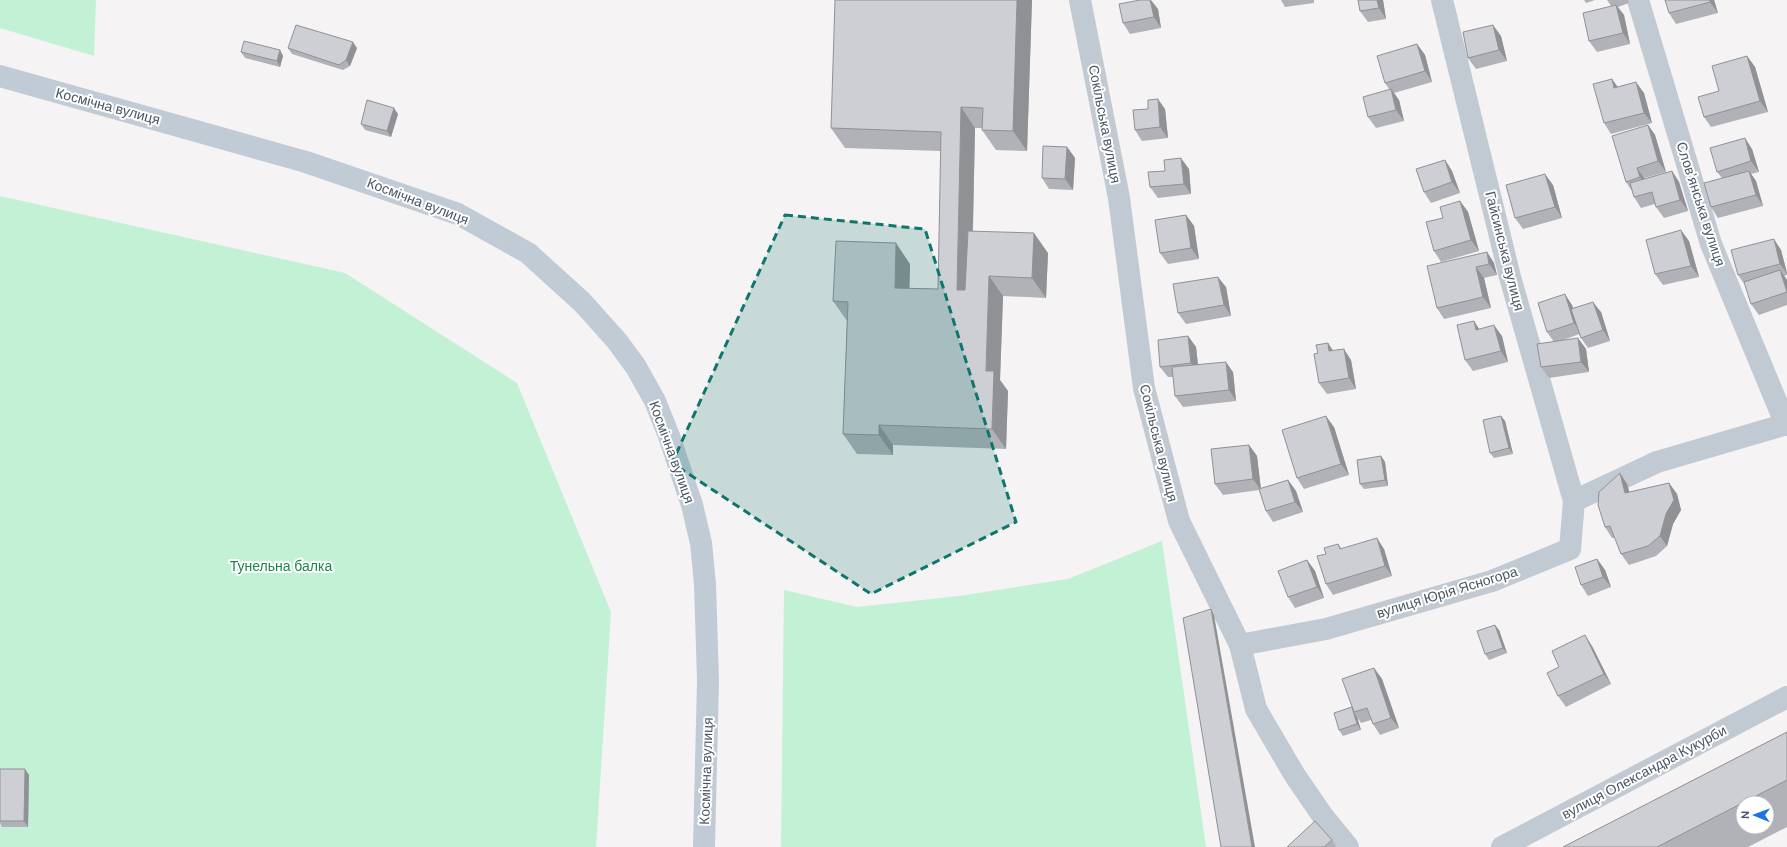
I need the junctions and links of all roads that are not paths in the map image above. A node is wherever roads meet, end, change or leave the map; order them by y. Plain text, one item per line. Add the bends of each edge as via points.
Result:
1 (1080, 0) edge
2 (1442, 0) edge
3 (1638, 0) edge
4 (0, 76) edge
5 (1786, 424) edge
6 (1574, 501) junction
7 (1240, 645) junction
8 (1787, 697) edge
9 (704, 847) edge
10 (1348, 847) edge
11 (1502, 847) edge

1 - 7 street, Сокільська вулиця via 1119,198 1144,388 1179,521
2 - 6 street, Гайсинська вулиця via 1510,277
3 - 5 street, Словʼянська вулиця via 1711,244
4 - 9 main road, Космічна вулиця via 306,162 458,214 528,253 582,302 617,340 655,401 692,505 700,543 705,584 708,680
5 - 6 street via 1656,462
6 - 7 street, вулиця Юрія Ясногора via 1570,549 1492,581 1326,629
7 - 10 street, Сокільська вулиця via 1256,709 1294,774
8 - 11 street, вулиця Олександра Кукурби

